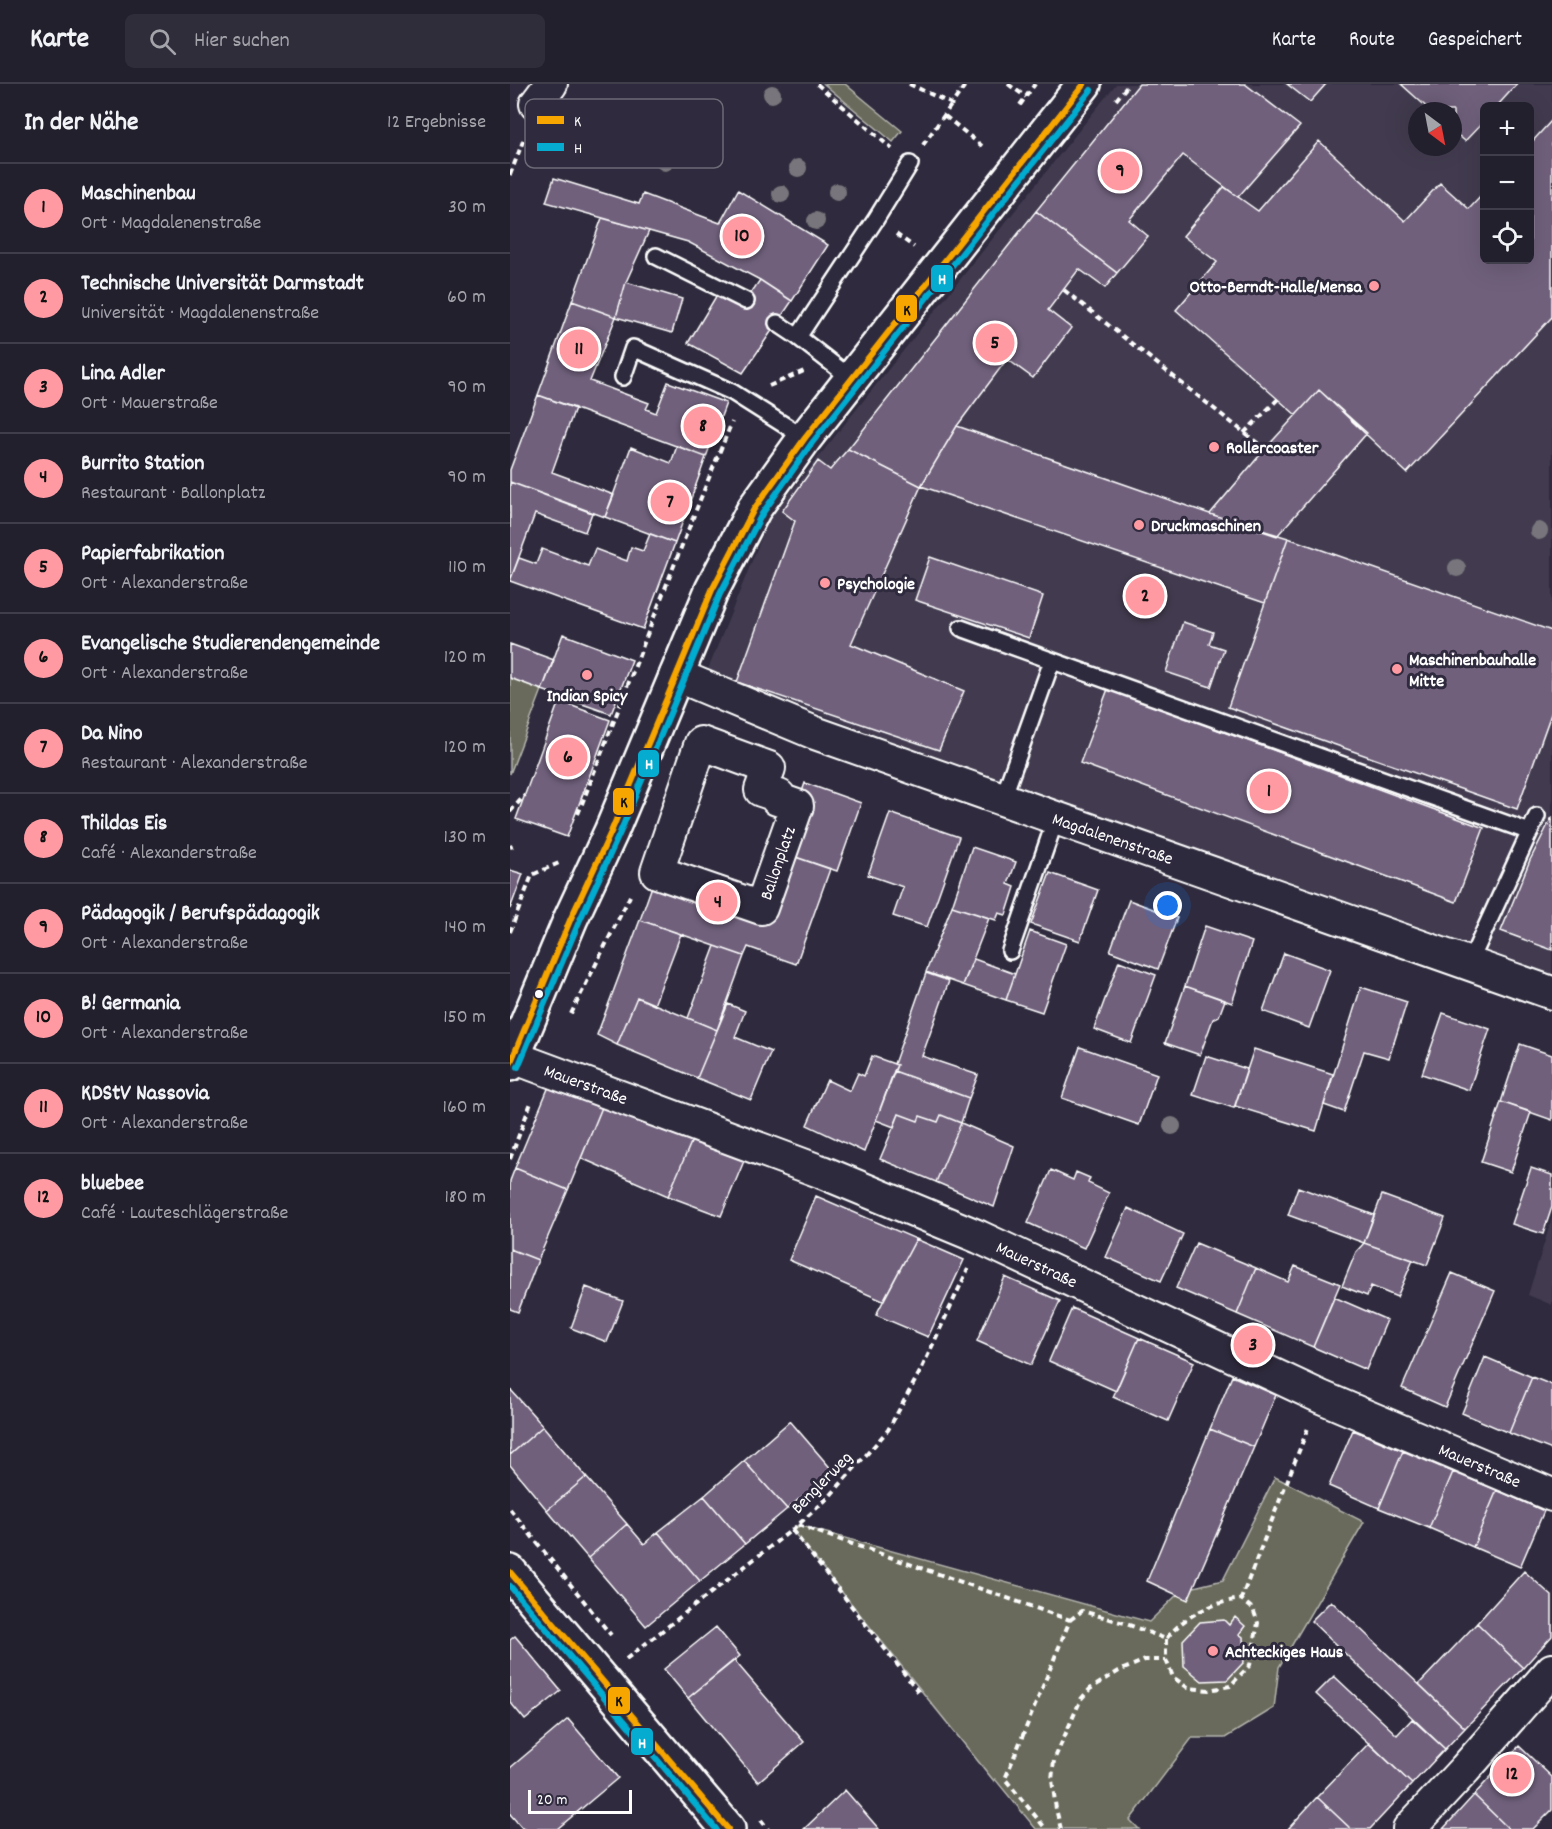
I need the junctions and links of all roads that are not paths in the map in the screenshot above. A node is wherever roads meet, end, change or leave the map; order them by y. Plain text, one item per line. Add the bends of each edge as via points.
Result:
1 (1084, 84) edge
2 (909, 164) road end
3 (656, 256) dead end
4 (746, 301) dead end
5 (777, 323) dead end
6 (798, 337) junction
7 (623, 377) dead end
8 (852, 379) junction
9 (805, 438) junction
10 (961, 628) dead end
11 (1052, 661) junction
12 (676, 675) junction
13 (1000, 798) junction
14 (1537, 816) dead end
15 (1056, 818) junction
16 (1530, 832) junction
17 (663, 856) joint
18 (1010, 951) dead end
19 (1469, 964) junction
20 (1552, 993) edge
21 (511, 1059) edge
22 (1552, 1495) edge
23 (510, 1572) edge
24 (1552, 1670) edge
25 (728, 1829) edge
26 (1409, 1829) edge

1 - 8 main road
2 - 6 lane
3 - 4 lane
5 - 6 lane
6 - 8 lane
7 - 9 lane via 633,348 732,392
8 - 9 main road
9 - 12 main road via 754,509 712,590
10 - 11 lane
11 - 13 lane
11 - 16 lane
12 - 13 street, Magdalenenstraße via 815,733
12 - 21 main road
13 - 15 street, Magdalenenstraße
14 - 16 lane
15 - 18 lane
15 - 19 street, Magdalenenstraße
16 - 19 lane
17 - 17 street, Ballonplatz via 701,743 769,768 761,790 797,806 761,908 657,872
19 - 20 street, Magdalenenstraße
21 - 22 street, Mauerstraße via 822,1172 979,1237 1321,1397
23 - 25 main road
24 - 26 street

